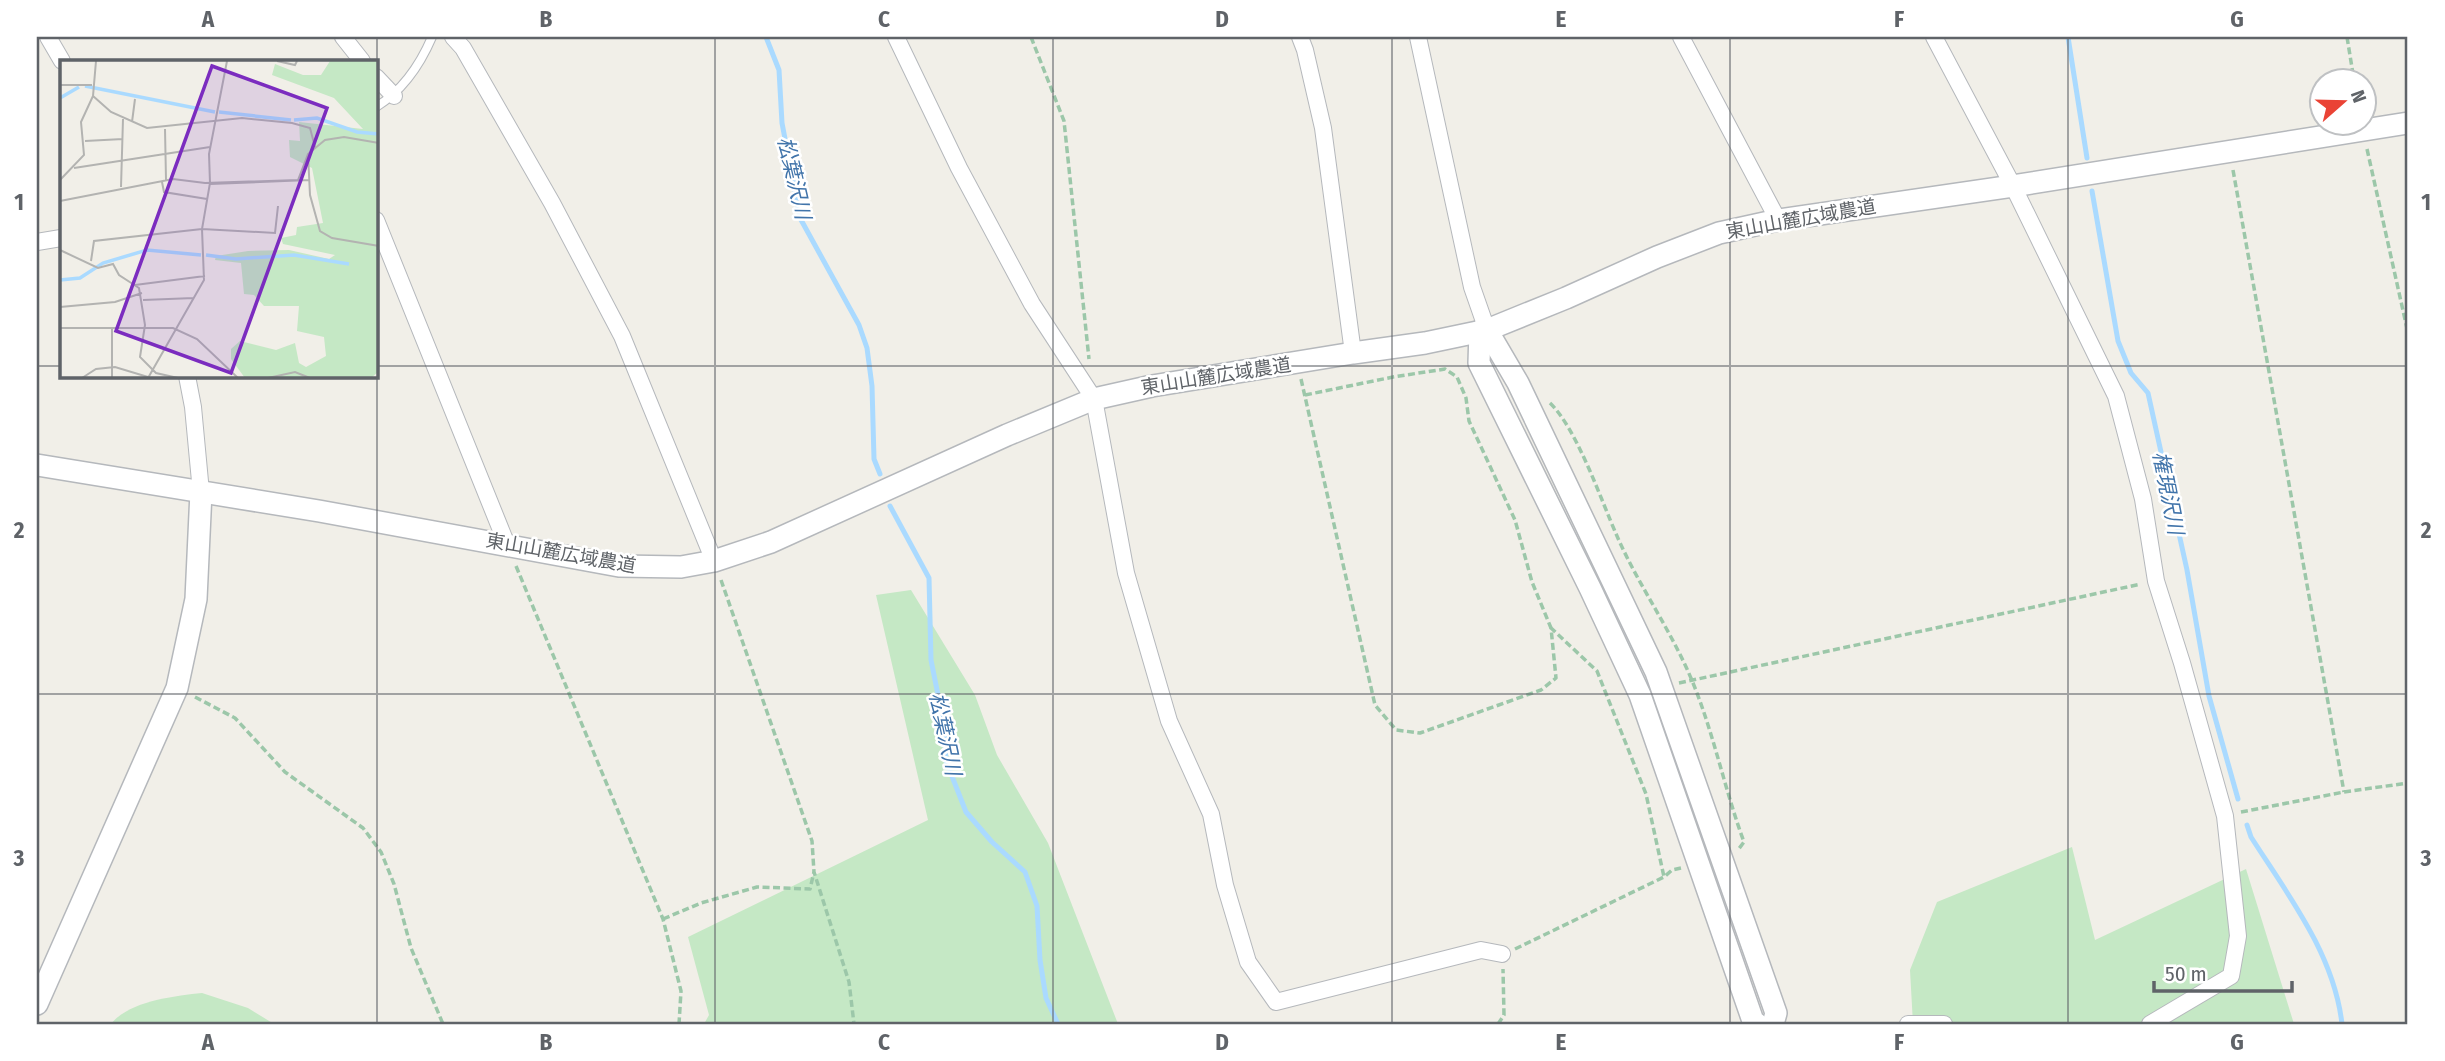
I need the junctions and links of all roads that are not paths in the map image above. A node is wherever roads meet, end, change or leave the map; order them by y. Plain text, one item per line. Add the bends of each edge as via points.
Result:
1 (48, 37) edge
2 (343, 37) edge
3 (432, 37) edge
4 (453, 37) edge
5 (896, 37) edge
6 (1300, 37) edge
7 (1418, 37) edge
8 (1681, 37) edge
9 (1934, 37) edge
10 (61, 60) edge
11 (361, 60) edge
12 (378, 79) edge
13 (394, 96) junction
14 (378, 106) edge
15 (2408, 122) edge
16 (2013, 186) junction
17 (1777, 220) junction
18 (378, 225) edge
19 (60, 238) edge
20 (37, 242) edge
21 (1483, 330) junction
22 (1353, 353) junction
23 (187, 378) edge
24 (1094, 399) junction
25 (37, 465) edge
26 (201, 492) junction
27 (507, 545) junction
28 (714, 561) junction
29 (1502, 954) road end
30 (37, 1004) edge
31 (1757, 1024) edge
32 (1773, 1024) edge
33 (1908, 1024) edge
34 (1944, 1024) edge
35 (2150, 1024) edge

1 - 10 street
2 - 11 street
3 - 13 lane via 424,56
4 - 28 street via 552,203 622,336
5 - 24 street via 1032,304
6 - 22 street via 1323,128
7 - 21 street
8 - 17 street
9 - 16 street
12 - 13 street
13 - 14 lane
15 - 16 street, 東山山麓広域農道
16 - 17 street, 東山山麓広域農道
16 - 35 street via 2116,396 2143,499 2156,581 2225,816 2238,936 2231,976
17 - 21 street, 東山山麓広域農道 via 1719,233
18 - 27 street
19 - 20 street
21 - 22 street, 東山山麓広域農道
21 - 31 street via 1479,363 1640,695
21 - 32 street via 1518,383 1662,687 1776,1013
22 - 24 street, 東山山麓広域農道
23 - 26 street
24 - 28 street, 東山山麓広域農道 via 771,542
24 - 29 street via 1126,573 1169,721 1211,814 1225,885 1248,962 1276,1002 1481,950
25 - 26 street, 東山山麓広域農道
26 - 27 street, 東山山麓広域農道
26 - 30 street via 196,599 177,688
27 - 28 street, 東山山麓広域農道 via 619,566 681,567
33 - 34 street

